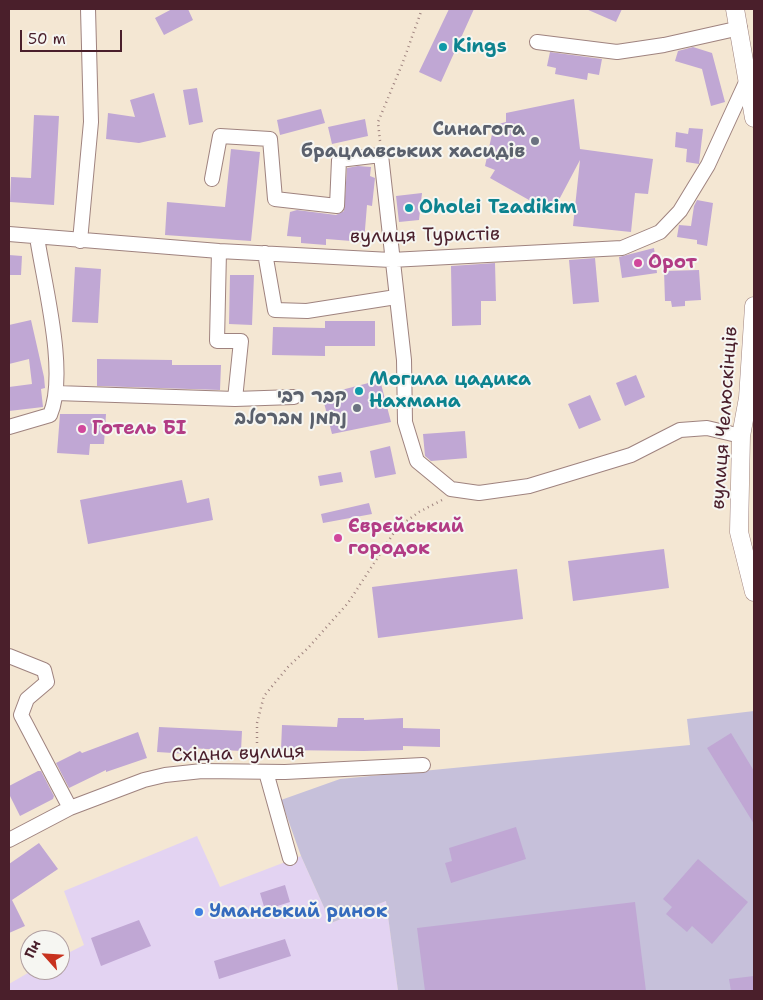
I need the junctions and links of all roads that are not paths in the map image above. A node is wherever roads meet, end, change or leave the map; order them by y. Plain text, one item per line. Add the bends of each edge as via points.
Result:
1 (88, 9) edge
2 (735, 9) edge
3 (740, 28) junction
4 (537, 42) dead end
5 (749, 78) junction
6 (754, 118) edge
7 (212, 179) dead end
8 (9, 234) edge
9 (37, 237) junction
10 (80, 241) junction
11 (219, 250) junction
12 (265, 253) junction
13 (391, 260) junction
14 (396, 297) junction
15 (754, 306) edge
16 (294, 397) dead end
17 (56, 398) junction
18 (235, 399) junction
19 (9, 427) edge
20 (741, 436) junction
21 (754, 592) edge
22 (9, 656) edge
23 (423, 765) dead end
24 (261, 772) junction
25 (70, 808) junction
26 (9, 840) edge
27 (290, 858) dead end

1 - 10 street via 91,122
2 - 3 main road
3 - 4 street via 664,46 617,52
3 - 5 main road
5 - 6 main road
5 - 13 street, вулиця Туристів via 708,165 680,211 660,232 622,248
7 - 13 street via 220,136 270,139 275,199 337,206 339,160 382,155
8 - 9 street, вулиця Туристів
9 - 10 street, вулиця Туристів
9 - 17 street via 58,368
10 - 11 street, вулиця Туристів
11 - 12 street, вулиця Туристів
11 - 18 street via 216,340 241,341
12 - 13 street, вулиця Туристів
12 - 14 street via 275,310 307,311
13 - 14 street
14 - 20 street via 404,360 405,422 417,461 451,489 479,494 529,486 631,455 680,430 707,428
15 - 20 main road, вулиця Челюскінців via 748,398
16 - 18 street
17 - 18 street
17 - 19 street via 50,416
20 - 21 main road, вулиця Челюскінців via 739,532
22 - 25 street via 44,670 47,682 27,699 21,715
23 - 24 street, Східна вулиця
24 - 25 street, Східна вулиця via 202,771 165,775
24 - 27 street
25 - 26 street, Східна вулиця

